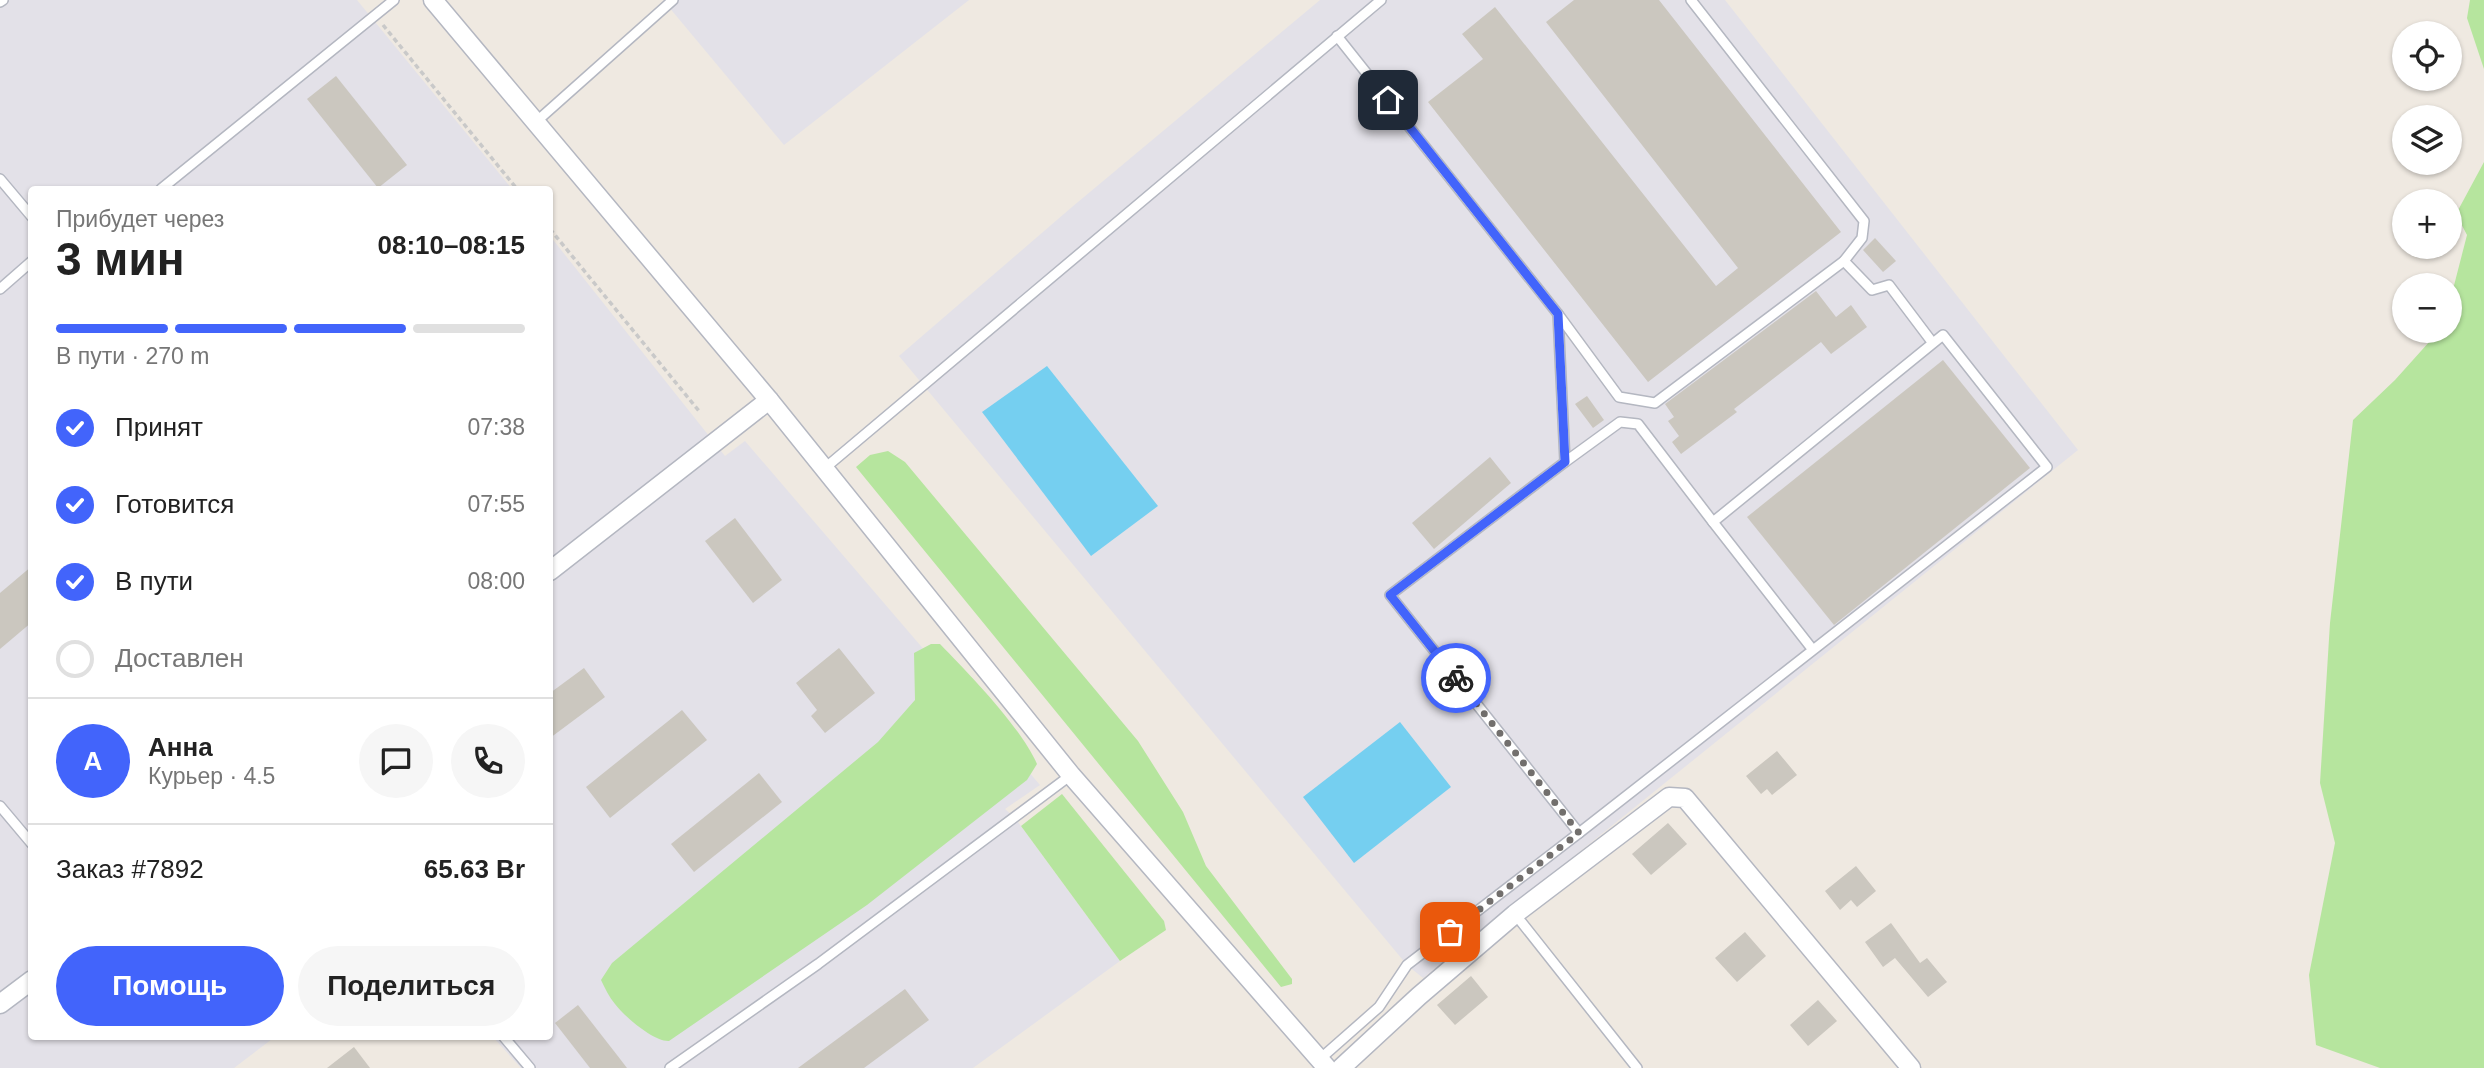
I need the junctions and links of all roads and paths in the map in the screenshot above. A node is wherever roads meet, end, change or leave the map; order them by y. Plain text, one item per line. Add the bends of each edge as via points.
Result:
1 (394, 0) edge
2 (433, 0) edge
3 (673, 0) edge
4 (1381, 0) edge
5 (1691, 0) edge
6 (375, 15) junction
7 (1337, 36) junction
8 (537, 121) junction
9 (0, 180) edge
10 (165, 186) edge
11 (515, 186) edge
12 (28, 212) edge
13 (553, 233) edge
14 (1844, 261) junction
15 (28, 264) edge
16 (0, 289) edge
17 (1558, 314) junction
18 (1932, 342) junction
19 (769, 400) junction
20 (699, 411) dead end
21 (1565, 462) junction
22 (825, 468) junction
23 (1713, 522) junction
24 (553, 569) edge
25 (1814, 650) junction
26 (1071, 775) junction
27 (0, 806) edge
28 (1579, 833) junction
29 (28, 839) edge
30 (1515, 914) junction
31 (28, 983) edge
32 (0, 1004) edge
33 (506, 1040) edge
34 (1323, 1064) edge
35 (530, 1068) edge
36 (670, 1068) edge
37 (1341, 1068) edge
38 (1637, 1068) edge
39 (1912, 1068) edge

1 - 6 lane
2 - 8 street
3 - 8 lane
4 - 7 lane
5 - 14 lane via 1864,221 1862,238
6 - 10 lane
6 - 11 path
7 - 17 lane
7 - 22 lane
8 - 19 street
9 - 12 lane
13 - 20 path
14 - 17 lane via 1655,403 1619,397
14 - 18 lane via 1872,290 1889,285
15 - 16 lane
17 - 21 lane
18 - 23 lane
18 - 25 lane via 1943,335 2047,467
19 - 22 street
19 - 24 street
21 - 23 lane via 1620,422 1638,424
21 - 28 lane via 1390,595
22 - 26 street
23 - 25 lane
25 - 28 lane
26 - 34 street
26 - 36 lane
27 - 29 lane
28 - 34 lane via 1407,965 1379,1007
30 - 37 street
30 - 38 lane
30 - 39 street via 1669,797 1685,798
31 - 32 street
33 - 35 lane

